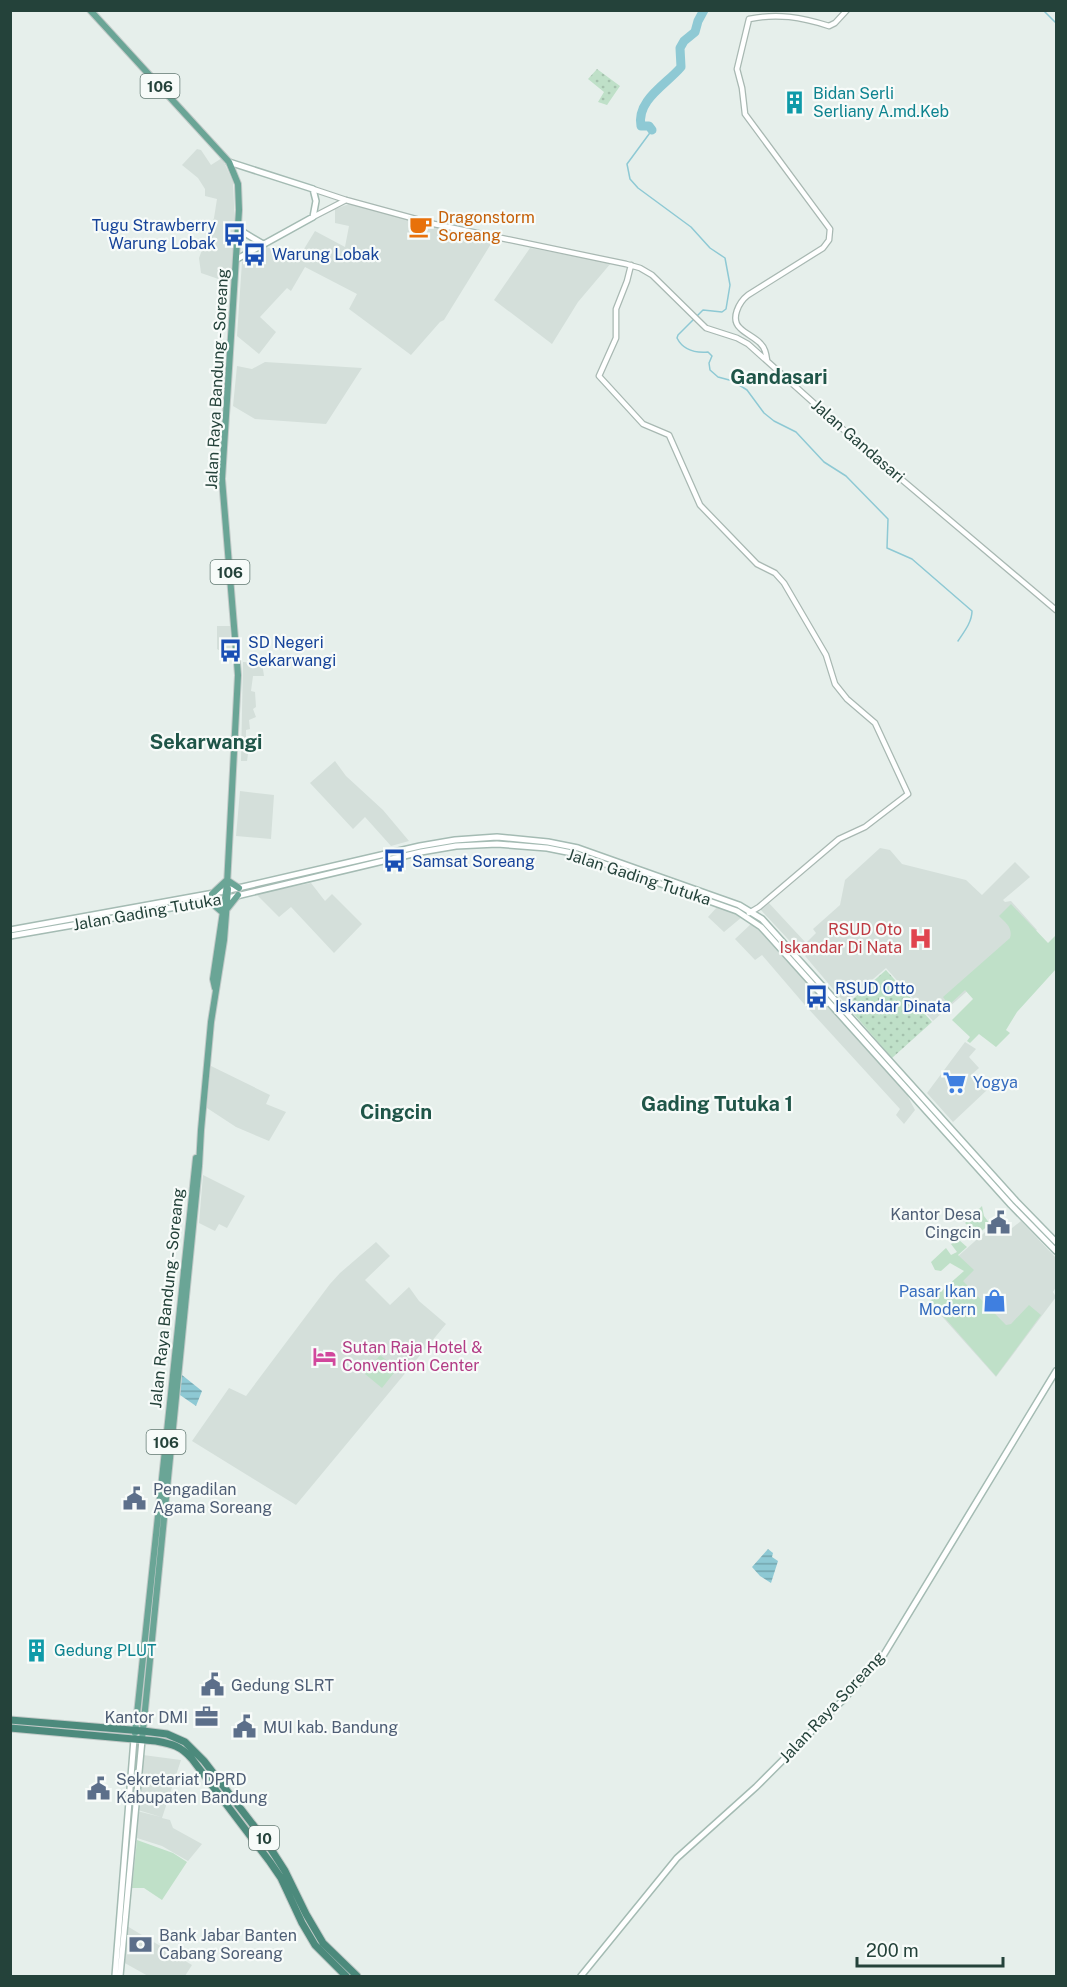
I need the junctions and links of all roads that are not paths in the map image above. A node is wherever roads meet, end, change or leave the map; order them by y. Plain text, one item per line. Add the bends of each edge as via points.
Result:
1 (90, 10) edge
2 (847, 10) edge
3 (229, 162) junction
4 (243, 167) junction
5 (235, 175) junction
6 (313, 189) junction
7 (346, 200) junction
8 (314, 217) junction
9 (238, 229) junction
10 (262, 244) junction
11 (237, 259) junction
12 (631, 265) junction
13 (767, 360) junction
14 (1056, 610) edge
15 (227, 890) junction
16 (239, 892) junction
17 (212, 894) junction
18 (209, 901) junction
19 (224, 911) junction
20 (751, 916) junction
21 (10, 930) edge
22 (10, 936) edge
23 (1023, 1213) junction
24 (1056, 1242) edge
25 (1056, 1251) edge
26 (1056, 1371) edge
27 (13, 1724) edge
28 (139, 1730) junction
29 (138, 1740) junction
30 (115, 1977) edge
31 (120, 1977) edge
32 (346, 1977) edge
33 (357, 1977) edge
34 (581, 1977) edge

1 - 3 main road, 106
2 - 13 street via 829,26 796,16 749,19 739,57 737,69 748,120 830,229 823,248 748,295 739,305 738,327 761,344
3 - 4 main road
3 - 5 main road, Jalan Raya Bandung - Soreang / 106
4 - 5 main road
4 - 6 main road
5 - 9 main road, Jalan Raya Bandung - Soreang / 106 via 239,192
6 - 7 street, Jalan Gandasari
6 - 8 main road
7 - 8 street
7 - 12 street, Jalan Gandasari via 434,224
8 - 10 main road
9 - 10 main road
9 - 11 main road, Jalan Raya Bandung - Soreang / 106
10 - 11 main road
11 - 15 main road, Jalan Raya Bandung - Soreang / 106 via 222,471 238,675
12 - 13 street, Jalan Gandasari via 652,275 708,329 743,341
12 - 20 street via 616,309 616,338 599,376 644,424 669,435 700,505 757,564 784,583 826,656 835,684 875,723 908,794 873,821 839,839
13 - 14 street, Jalan Gandasari
15 - 16 main road
15 - 16 main road, Jalan Gading Tutuka
15 - 17 main road
15 - 17 main road, Jalan Gading Tutuka
15 - 18 main road, Jalan Gading Tutuka
15 - 19 main road, Jalan Raya Bandung - Soreang / 106
16 - 19 main road
16 - 20 main road, Jalan Gading Tutuka via 371,860 497,844 547,848 596,860
17 - 21 main road, Jalan Gading Tutuka
18 - 19 main road
18 - 22 main road, Jalan Gading Tutuka
19 - 28 main road, Jalan Raya Bandung - Soreang / 106 via 213,979 199,1166
20 - 23 main road, Jalan Gading Tutuka
23 - 24 main road, Jalan Gading Tutuka
23 - 25 main road, Jalan Gading Tutuka
26 - 34 main road, Jalan Raya Soreang via 883,1656 756,1787 677,1858
27 - 28 highway, 10
27 - 29 highway, 10
28 - 29 main road, Jalan Raya Bandung - Soreang / 106
28 - 33 highway, 10 via 174,1736 194,1749 267,1843 323,1943
29 - 30 main road
29 - 31 main road
29 - 32 highway, 10 via 170,1743 187,1753 281,1878 315,1945

